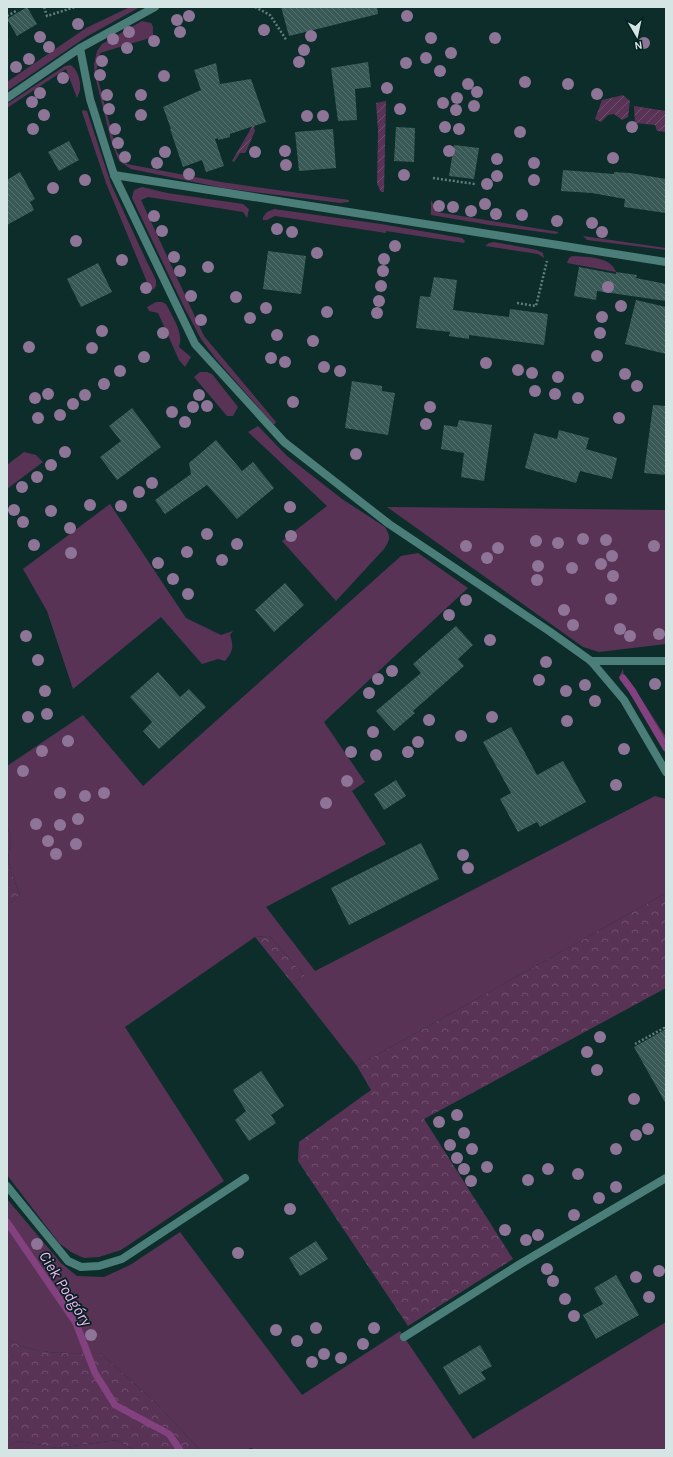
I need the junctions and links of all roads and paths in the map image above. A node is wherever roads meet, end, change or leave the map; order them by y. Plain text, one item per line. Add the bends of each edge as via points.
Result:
1 (44, 7) edge
2 (75, 7) edge
3 (155, 7) edge
4 (255, 7) edge
5 (16, 11) dead end
6 (7, 16) edge
7 (287, 41) dead end
8 (80, 48) junction
9 (7, 98) edge
10 (114, 175) junction
11 (433, 178) dead end
12 (475, 184) dead end
13 (548, 259) dead end
14 (666, 262) edge
15 (517, 304) dead end
16 (591, 661) junction
17 (666, 661) edge
18 (666, 772) edge
19 (666, 1029) edge
20 (634, 1044) dead end
21 (245, 1178) dead end
22 (666, 1178) edge
23 (7, 1186) edge
24 (404, 1337) dead end

1 - 2 path via 47,16
3 - 8 street
4 - 7 path via 270,15
5 - 6 path
8 - 9 street
8 - 10 street via 90,99
10 - 14 street
10 - 16 street via 195,344 284,442 389,524
11 - 12 path
13 - 15 path via 536,306
16 - 17 street
16 - 18 street via 624,700
19 - 20 path
21 - 23 street via 122,1259 99,1266 81,1267 68,1261
22 - 24 street via 520,1264

